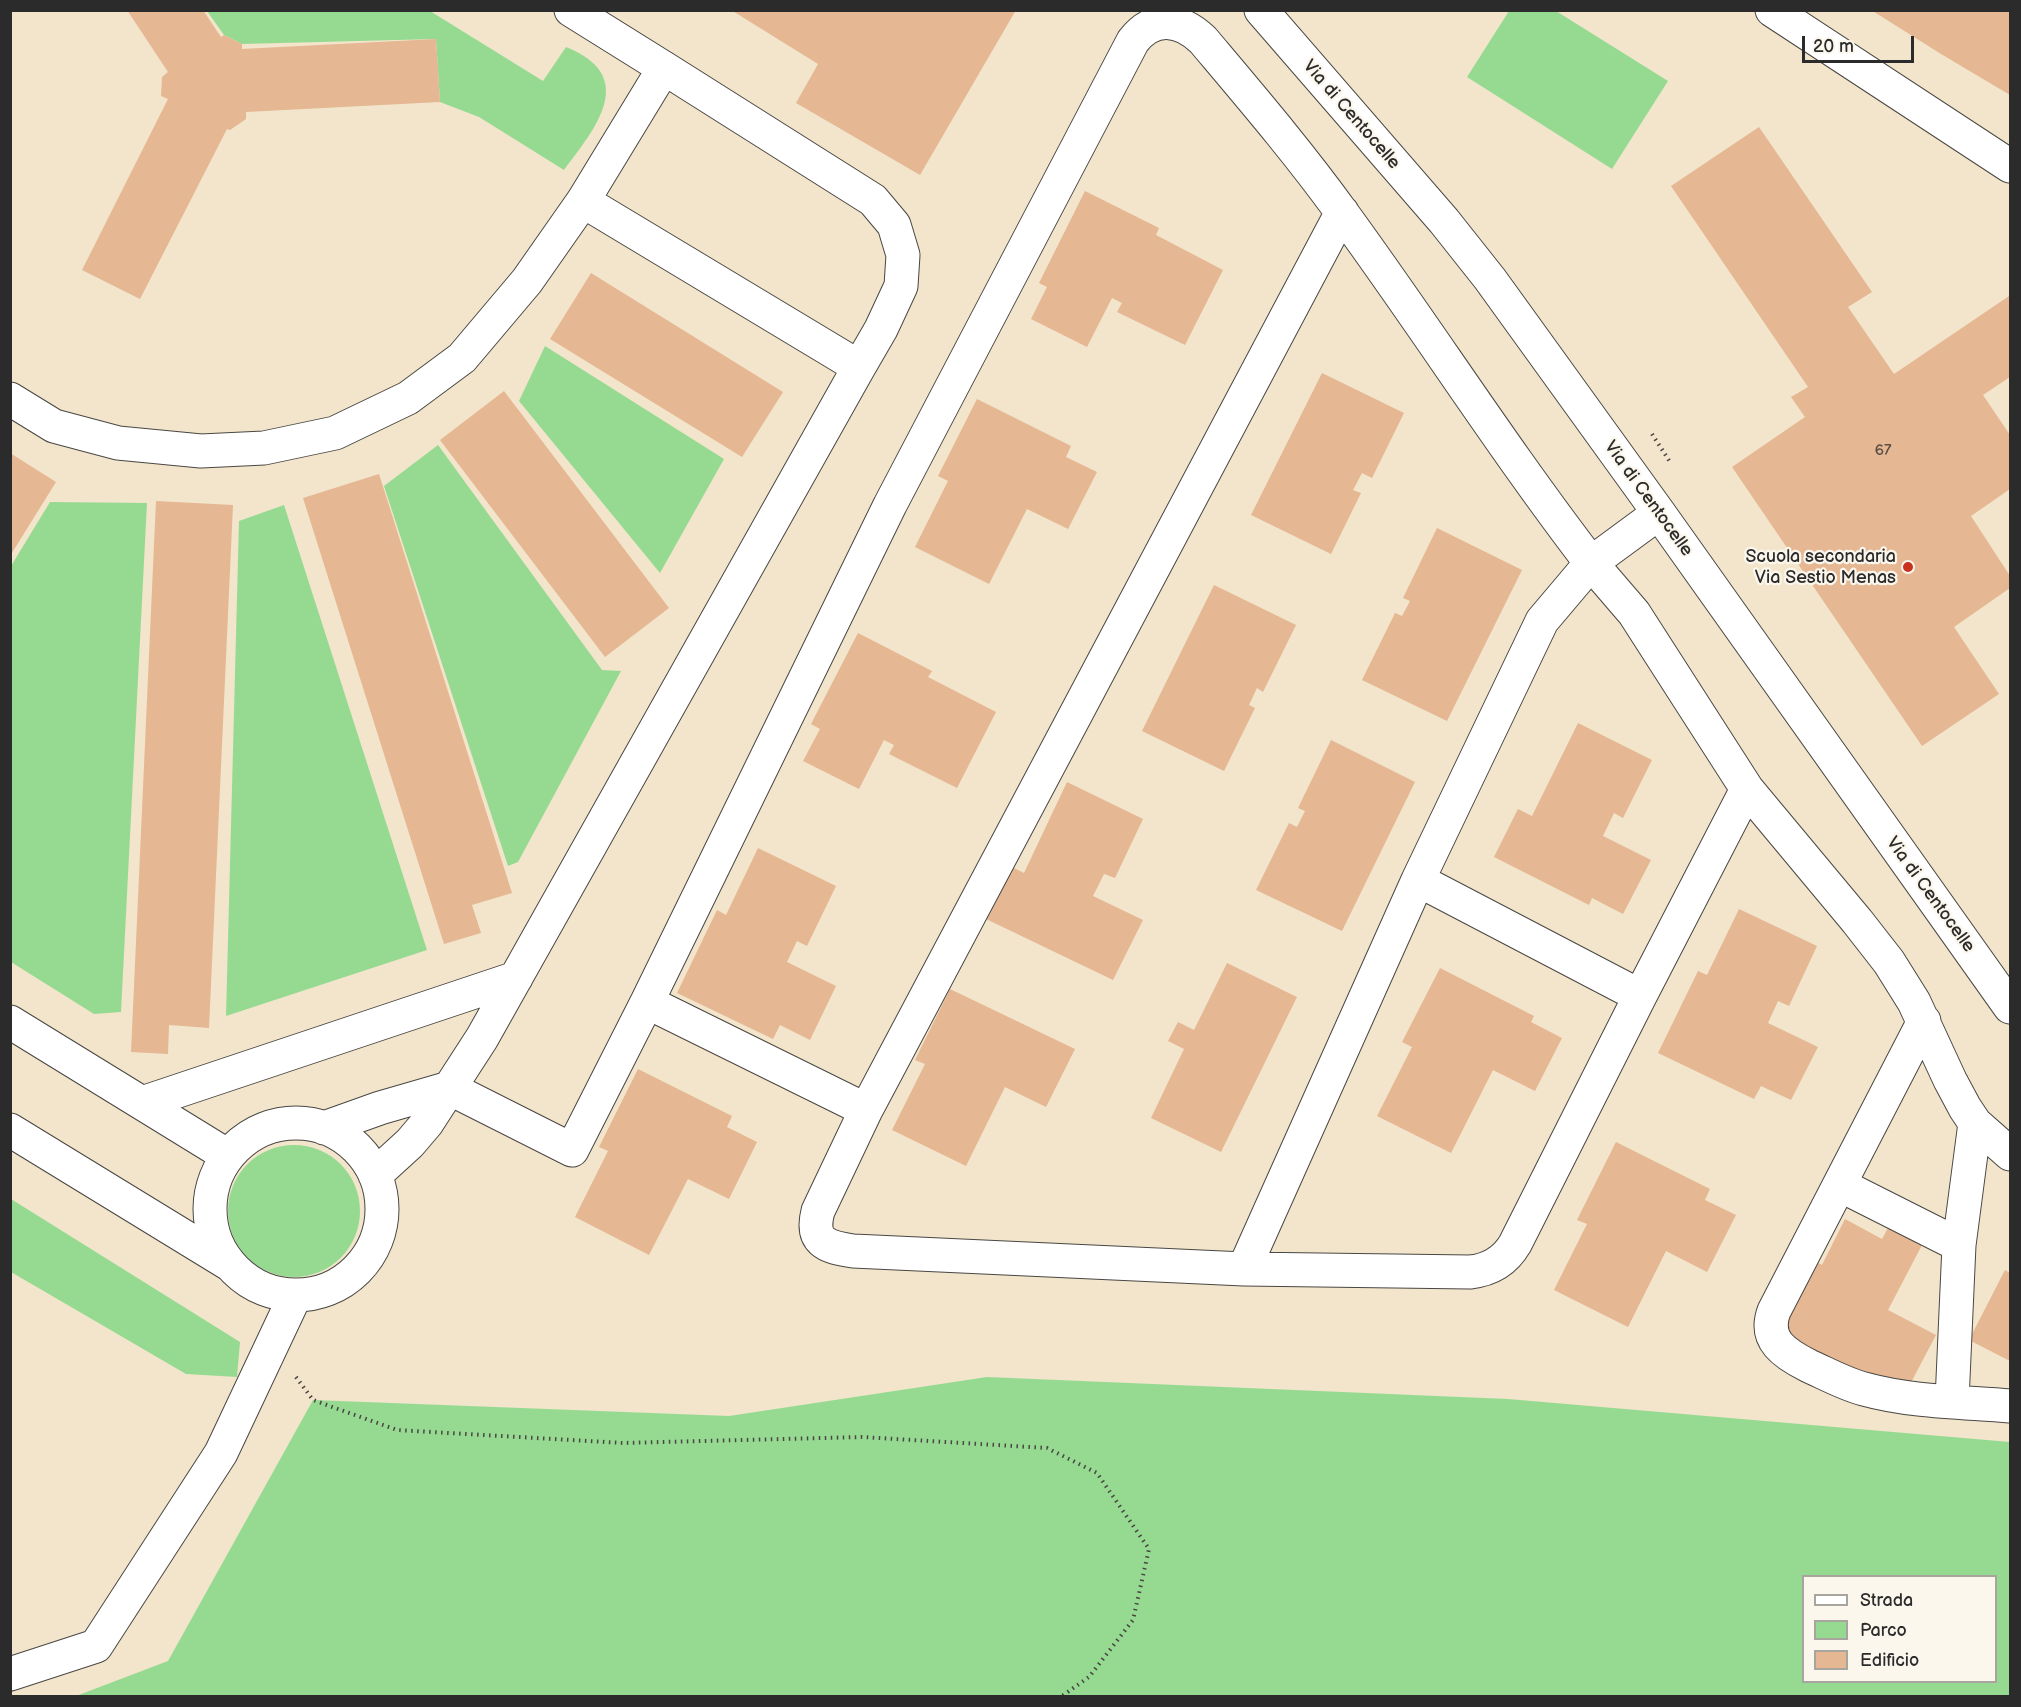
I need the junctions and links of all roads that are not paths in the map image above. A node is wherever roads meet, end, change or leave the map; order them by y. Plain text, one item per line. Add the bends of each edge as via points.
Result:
1 (571, 10) edge
2 (1261, 10) edge
3 (1772, 10) edge
4 (664, 68) junction
5 (2010, 166) edge
6 (583, 201) junction
7 (1342, 212) junction
8 (859, 367) junction
9 (10, 399) edge
10 (1659, 513) junction
11 (1591, 563) junction
12 (1747, 789) junction
13 (1418, 880) junction
14 (516, 978) junction
15 (1640, 996) junction
16 (647, 1002) junction
17 (2010, 1007) edge
18 (1924, 1021) junction
19 (10, 1022) edge
20 (449, 1088) junction
21 (142, 1103) junction
22 (866, 1110) junction
23 (1975, 1123) junction
24 (324, 1128) junction
25 (10, 1130) edge
26 (2010, 1154) edge
27 (228, 1156) junction
28 (375, 1175) junction
29 (1840, 1185) junction
30 (1959, 1245) junction
31 (228, 1264) junction
32 (1244, 1269) junction
33 (295, 1296) junction
34 (1952, 1401) junction
35 (2010, 1406) edge
36 (10, 1648) edge
37 (25, 1669) edge

1 - 4 street
2 - 10 street, Via di Centocelle via 1490,279
3 - 5 street
4 - 6 street
4 - 8 street via 873,200 894,225 903,255 901,286
6 - 8 street
6 - 9 street via 527,281 462,358 408,398 335,433 264,448 201,452 118,443 54,426
7 - 11 street via 1538,494
7 - 16 street via 1196,33 1166,22 1138,34 890,505
7 - 22 street
8 - 14 street
10 - 11 street
10 - 17 street, Via di Centocelle
11 - 12 street via 1634,613
11 - 13 street via 1542,621
12 - 15 street
12 - 18 street via 1873,941
13 - 15 street
13 - 32 street
14 - 20 street
14 - 21 street
15 - 32 street via 1515,1244 1496,1264 1470,1272
16 - 20 street via 572,1150
16 - 22 street
18 - 23 street via 1957,1095
18 - 29 street
19 - 21 street
20 - 24 street
20 - 28 street via 410,1143
21 - 27 street
22 - 32 street via 815,1222 815,1233 821,1242 835,1248
23 - 26 street
23 - 30 street
24 - 27 street via 289,1123 271,1126 240,1143
24 - 28 street via 355,1146
25 - 31 street
27 - 31 street via 214,1182 209,1210 214,1239
28 - 33 street via 382,1212 373,1249 349,1278 314,1294
29 - 30 street
29 - 34 street via 1774,1311 1770,1322 1775,1341 1799,1361 1852,1386 1890,1395
30 - 34 street
31 - 33 street via 258,1287
33 - 37 street via 221,1453 96,1646
34 - 35 street
36 - 37 street

